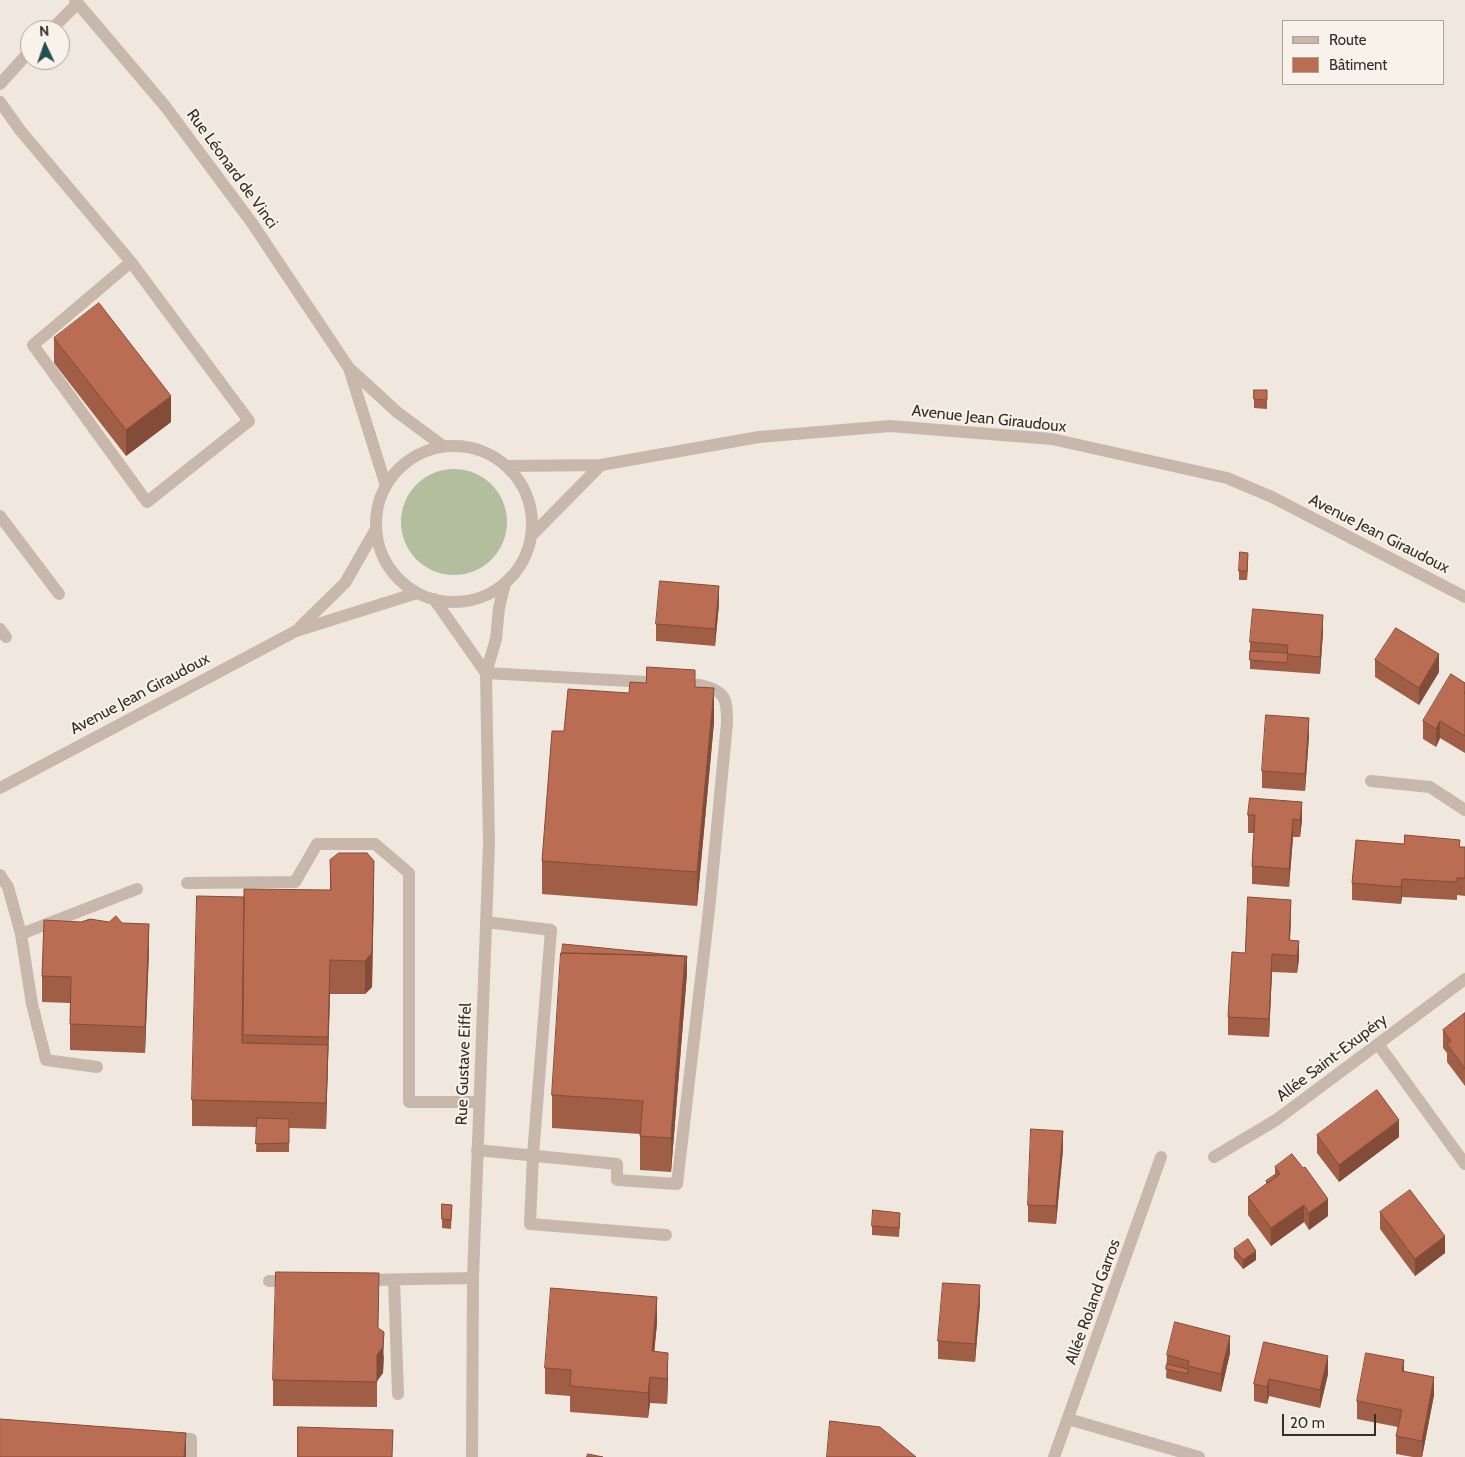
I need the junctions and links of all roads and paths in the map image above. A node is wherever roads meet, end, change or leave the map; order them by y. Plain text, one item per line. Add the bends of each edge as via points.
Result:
1 (77, 2) edge
2 (60, 20) edge
3 (20, 62) edge
4 (0, 84) edge
5 (0, 102) edge
6 (131, 262) junction
7 (349, 368) junction
8 (443, 446) junction
9 (601, 465) junction
10 (507, 466) junction
11 (386, 486) junction
12 (0, 516) edge
13 (376, 529) junction
14 (532, 535) junction
15 (505, 583) junction
16 (417, 593) junction
17 (59, 594) dead end
18 (1465, 597) edge
19 (434, 599) junction
20 (296, 631) junction
21 (486, 673) junction
22 (1371, 780) dead end
23 (0, 788) edge
24 (1465, 810) edge
25 (0, 876) edge
26 (186, 882) dead end
27 (137, 889) dead end
28 (486, 922) junction
29 (21, 934) junction
30 (1465, 979) edge
31 (1378, 1044) junction
32 (97, 1067) dead end
33 (479, 1102) junction
34 (477, 1150) junction
35 (533, 1155) junction
36 (1214, 1157) dead end
37 (1161, 1158) dead end
38 (1465, 1164) edge
39 (666, 1235) dead end
40 (473, 1278) junction
41 (346, 1280) edge
42 (394, 1280) junction
43 (269, 1281) dead end
44 (308, 1281) edge
45 (398, 1394) dead end
46 (1068, 1418) junction
47 (153, 1437) edge
48 (191, 1457) edge
49 (472, 1457) edge
50 (1054, 1457) edge
51 (1199, 1457) edge

1 - 2 street
1 - 7 street, Rue Léonard de Vinci via 165,106 252,223
3 - 4 street
5 - 6 street
6 - 6 street via 33,345 147,502 248,421
7 - 8 street, Rue Léonard de Vinci via 397,412
7 - 11 street, Rue Léonard de Vinci
8 - 10 street via 466,447 488,454
8 - 11 street via 407,462
9 - 10 street, Avenue Jean Giraudoux
9 - 14 street
9 - 18 street, Avenue Jean Giraudoux via 759,437 890,426 1052,439 1227,478 1272,496
10 - 14 street via 523,486 532,510
11 - 13 street via 378,507
12 - 17 street
13 - 16 street via 388,566 401,582
13 - 20 street, Avenue Jean Giraudoux via 345,583
14 - 15 street via 526,557
15 - 19 street via 479,598 449,602
15 - 21 street, Rue Gustave Eiffel via 496,639
16 - 19 street
16 - 20 street, Avenue Jean Giraudoux
19 - 21 street
20 - 23 street, Avenue Jean Giraudoux
21 - 28 street, Rue Gustave Eiffel via 489,844
21 - 35 street via 700,685 715,688 727,706 709,910 677,1184 617,1180 617,1164
22 - 24 street via 1430,788
25 - 29 street via 8,887
26 - 33 street via 295,882 316,844 375,844 409,873 409,1102
27 - 29 street
28 - 33 street, Rue Gustave Eiffel
28 - 35 street via 551,930
29 - 32 street via 32,1004 46,1060
30 - 31 street, Allée Saint-Exupéry
31 - 36 street, Allée Saint-Exupéry via 1276,1120
31 - 38 street
33 - 34 street, Rue Gustave Eiffel
34 - 35 street
34 - 40 street, Rue Gustave Eiffel
35 - 39 street via 530,1224
37 - 46 street, Allée Roland Garros
40 - 42 street
40 - 49 street, Rue Gustave Eiffel
41 - 42 street
42 - 45 street
43 - 44 street
46 - 50 street, Allée Roland Garros
46 - 51 street
47 - 48 street via 191,1439

